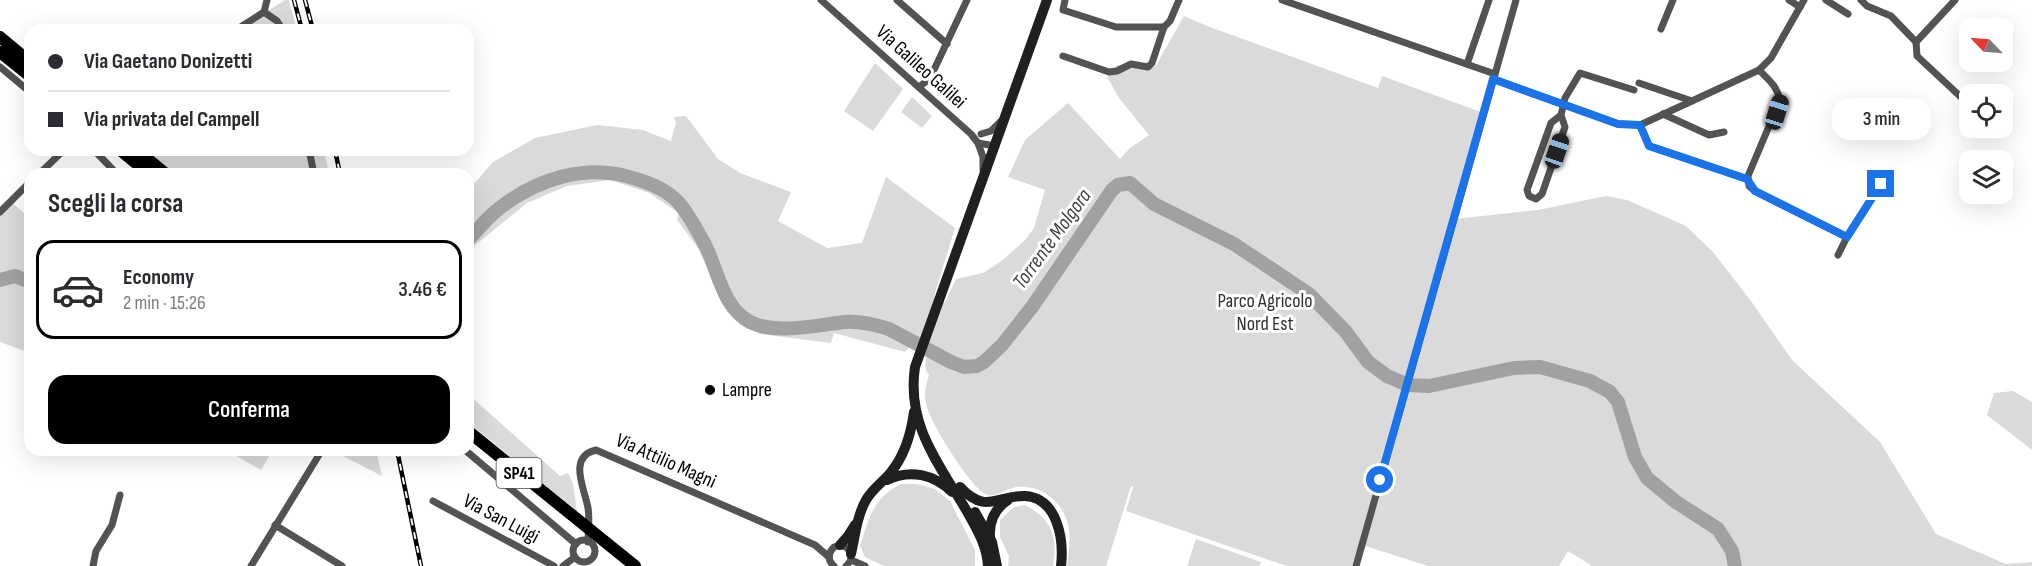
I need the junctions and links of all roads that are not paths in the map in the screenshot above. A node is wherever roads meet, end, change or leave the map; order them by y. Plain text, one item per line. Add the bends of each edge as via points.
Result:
1 (267, 0) edge
2 (821, 0) edge
3 (897, 0) edge
4 (967, 0) edge
5 (1047, 0) edge
6 (1065, 0) edge
7 (1179, 0) edge
8 (1282, 0) edge
9 (1490, 0) edge
10 (1516, 0) edge
11 (1674, 0) edge
12 (1789, 0) edge
13 (1804, 0) edge
14 (1826, 0) edge
15 (1861, 0) edge
16 (1955, 0) edge
17 (1304, 4) edge
18 (1800, 7) junction
19 (264, 12) junction
20 (1848, 14) dead end
21 (245, 24) edge
22 (279, 24) edge
23 (1164, 27) junction
24 (1661, 29) dead end
25 (0, 37) edge
26 (1916, 42) junction
27 (947, 44) junction
28 (0, 52) edge
29 (1063, 56) dead end
30 (24, 57) edge
31 (1467, 64) junction
32 (0, 67) edge
33 (1759, 70) junction
34 (24, 71) edge
35 (1494, 76) junction
36 (1639, 83) dead end
37 (24, 87) edge
38 (919, 87) junction
39 (1634, 90) dead end
40 (1959, 95) edge
41 (1692, 101) junction
42 (1563, 104) junction
43 (1663, 114) junction
44 (1561, 115) junction
45 (1006, 116) junction
46 (1640, 125) junction
47 (1724, 132) dead end
48 (972, 134) junction
49 (981, 134) junction
50 (978, 143) junction
51 (995, 146) junction
52 (1543, 146) junction
53 (1557, 151) junction
54 (58, 156) edge
55 (100, 156) edge
56 (127, 156) edge
57 (144, 156) edge
58 (45, 168) edge
59 (111, 168) edge
60 (142, 168) edge
61 (159, 168) edge
62 (984, 177) junction
63 (1747, 179) junction
64 (1881, 184) dead end
65 (24, 188) edge
66 (0, 212) edge
67 (1847, 237) junction
68 (1838, 255) dead end
69 (915, 367) junction
70 (914, 407) junction
71 (474, 436) edge
72 (318, 456) edge
73 (472, 456) edge
74 (881, 483) junction
75 (960, 487) junction
76 (120, 495) dead end
77 (1009, 499) junction
78 (433, 501) dead end
79 (962, 502) junction
80 (860, 514) junction
81 (275, 525) junction
82 (588, 542) junction
83 (576, 544) junction
84 (815, 545) junction
85 (990, 545) junction
86 (837, 546) junction
87 (575, 556) junction
88 (829, 557) junction
89 (849, 560) edge
90 (93, 566) edge
91 (251, 566) edge
92 (342, 566) edge
93 (554, 566) edge
94 (563, 566) edge
95 (635, 566) edge
96 (834, 566) edge
97 (865, 566) edge
98 (988, 566) edge
99 (997, 566) edge
100 (1062, 566) edge
101 (1356, 566) edge

1 - 19 street
2 - 38 street, Via Galileo Galilei
3 - 27 street
4 - 27 street
5 - 45 main road
6 - 23 street via 1063,10 1116,27
7 - 23 street
8 - 17 street
9 - 31 street
10 - 35 street
11 - 24 street
12 - 18 street
13 - 18 street
14 - 20 street
15 - 26 street via 1891,16
16 - 26 street
17 - 31 street
18 - 33 street via 1771,58
19 - 21 street
19 - 22 street
23 - 29 street via 1148,67 1131,64 1108,72
25 - 30 main road
26 - 40 street via 1917,56
27 - 38 street via 932,74
28 - 34 main road
31 - 35 street
32 - 37 street
33 - 41 street
33 - 63 street via 1773,83 1780,100
35 - 42 street
35 - 101 street
36 - 41 street
38 - 48 street, Via Galileo Galilei
39 - 42 street via 1580,73
41 - 43 street
42 - 44 street
42 - 46 street via 1618,124
43 - 46 street
43 - 47 street via 1709,135
44 - 52 street via 1551,123
44 - 53 street via 1565,127
45 - 49 street via 992,131
45 - 51 main road
46 - 63 street via 1649,146
48 - 49 street, Via Galileo Galilei
48 - 50 street, Via Galileo Galilei
49 - 51 street
50 - 51 street
50 - 62 street, Via Galileo Galilei
51 - 62 main road
52 - 53 street
52 - 53 street via 1527,190 1536,199 1542,194
54 - 58 street
55 - 59 street
56 - 60 main road
57 - 61 main road
62 - 69 main road
63 - 67 street via 1755,191
64 - 67 street
65 - 66 street
67 - 68 street
69 - 70 main road
69 - 75 main road via 922,414
70 - 74 main road via 905,448
70 - 79 main road via 927,444
71 - 95 main road, SP41
72 - 81 street
73 - 83 street
74 - 79 main road via 902,474 921,475 945,485
74 - 80 main road via 869,495
75 - 77 main road via 983,502
75 - 85 main road
76 - 90 street via 112,525 96,551
77 - 85 main road via 993,515
77 - 100 main road via 1030,497 1050,510 1061,541
78 - 93 street, Via San Luigi
79 - 85 main road
80 - 86 main road via 848,536
80 - 89 main road
81 - 91 street
81 - 92 street
82 - 83 street
82 - 84 street, Via Attilio Magni via 588,509 579,466 585,455 596,450
82 - 87 street via 594,547 593,557 583,562
83 - 87 street
84 - 86 street, Via Attilio Magni
84 - 88 street, Via Attilio Magni
85 - 98 main road
85 - 99 main road
86 - 88 street
86 - 89 street via 847,548
87 - 94 street
88 - 96 street
89 - 97 street

